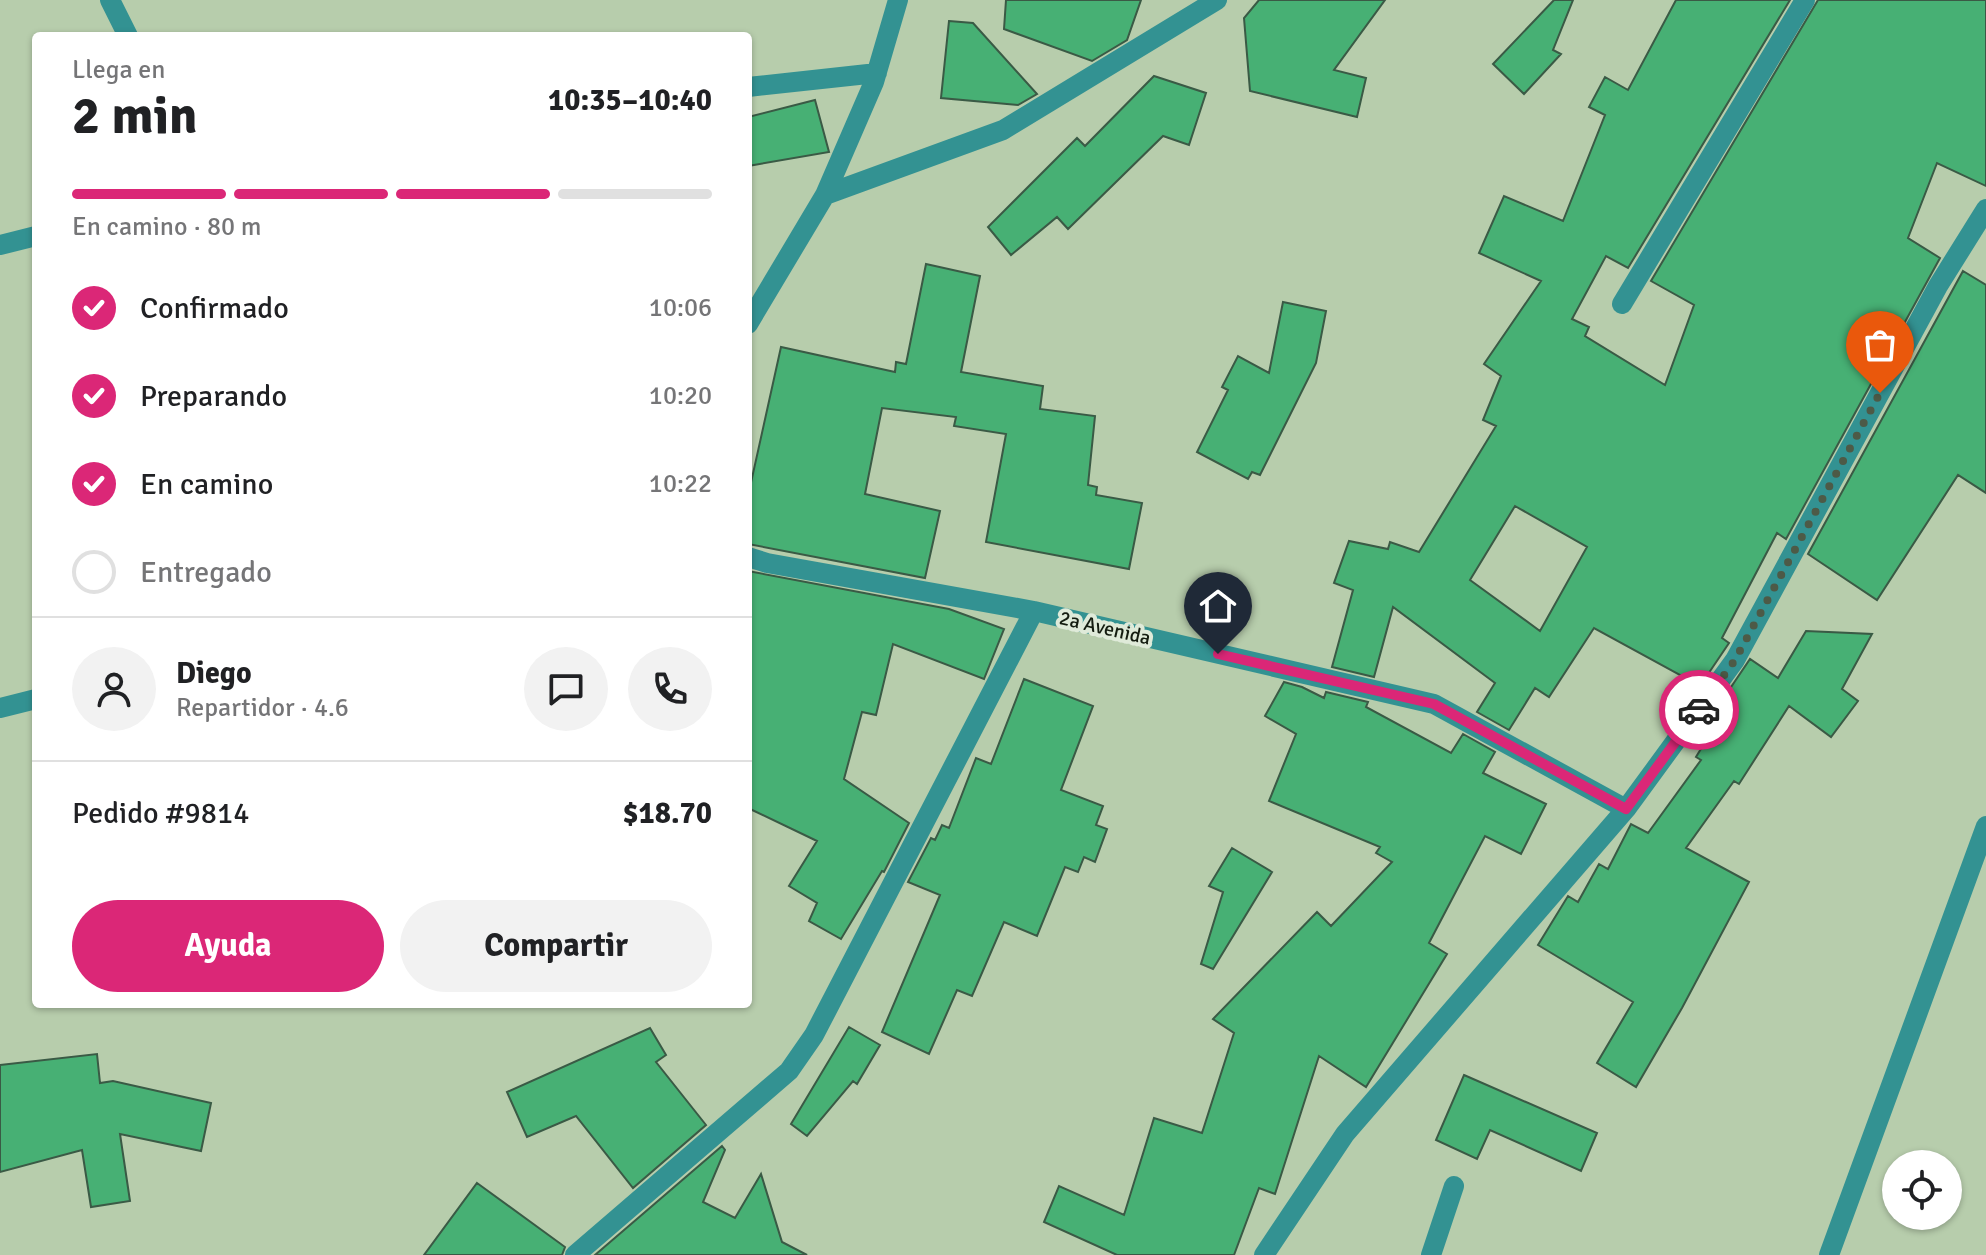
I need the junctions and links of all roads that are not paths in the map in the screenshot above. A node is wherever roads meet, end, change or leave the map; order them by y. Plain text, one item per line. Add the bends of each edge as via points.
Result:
1 (110, 0) edge
2 (898, 0) edge
3 (1217, 0) edge
4 (1805, 0) edge
5 (126, 32) edge
6 (877, 73) junction
7 (752, 87) edge
8 (825, 195) junction
9 (1986, 209) edge
10 (32, 237) edge
11 (0, 245) edge
12 (1622, 304) dead end
13 (752, 317) edge
14 (752, 558) edge
15 (1034, 611) junction
16 (32, 700) edge
17 (0, 708) edge
18 (1626, 809) junction
19 (1986, 826) edge
20 (1454, 1186) dead end
21 (575, 1255) edge
22 (1264, 1255) edge
23 (1431, 1255) edge
24 (1829, 1255) edge

1 - 5 street
2 - 6 street
3 - 8 street via 1003,130
4 - 12 street
6 - 7 street
6 - 8 street
8 - 13 street
9 - 18 street via 1938,286 1735,660
10 - 11 street
14 - 15 street, 2a Avenida
15 - 18 street, 2a Avenida via 1434,704
15 - 21 street via 814,1035 789,1071
16 - 17 street
18 - 22 street via 1345,1134
19 - 24 street
20 - 23 street

